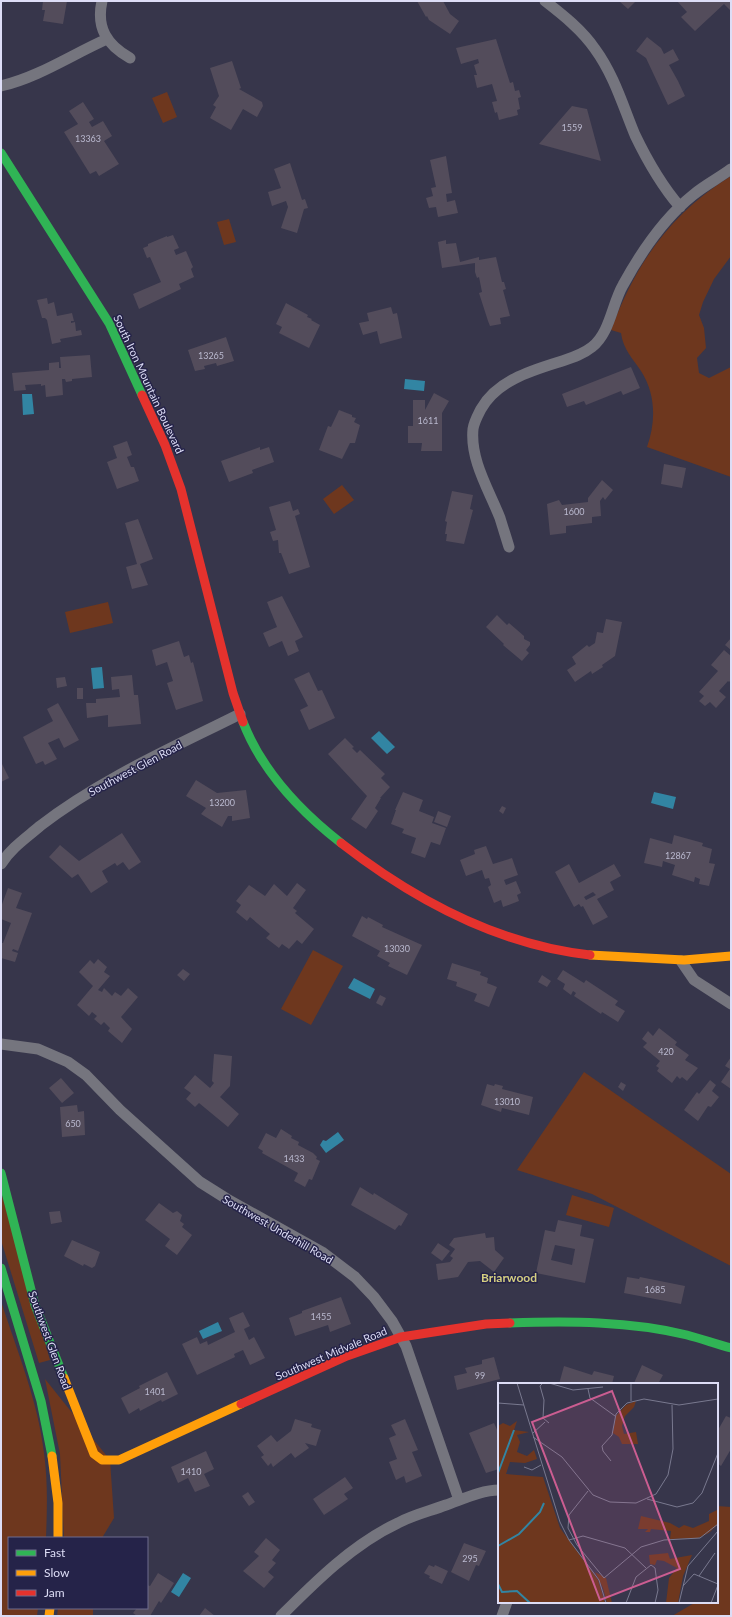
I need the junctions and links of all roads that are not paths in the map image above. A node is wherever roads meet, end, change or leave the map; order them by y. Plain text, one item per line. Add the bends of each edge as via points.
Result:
1 (102, 1) edge
2 (545, 1) edge
3 (106, 39) junction
4 (130, 58) dead end
5 (1, 86) edge
6 (1, 153) edge
7 (731, 169) edge
8 (680, 207) junction
9 (509, 547) dead end
10 (240, 714) junction
11 (1, 864) edge
12 (731, 956) edge
13 (681, 960) junction
14 (731, 1004) edge
15 (1, 1044) edge
16 (1, 1174) edge
17 (1, 1268) edge
18 (401, 1337) junction
19 (731, 1348) edge
20 (119, 1460) joint
21 (498, 1490) edge
22 (459, 1500) junction
23 (58, 1537) edge
24 (506, 1603) edge
25 (281, 1616) edge
26 (502, 1616) edge

1 - 3 street via 101,20
2 - 8 street via 568,19 595,49 609,71 636,136 653,168
3 - 4 street
3 - 5 street via 34,76
6 - 10 street, South Iron Mountain Boulevard via 109,323 165,445 177,476
7 - 8 street via 694,194
8 - 9 street via 642,252 622,287 603,333 594,346 583,353 525,373 492,395 477,416 473,429 474,448
10 - 11 street, Southwest Glen Road via 107,781 61,810 10,851
10 - 13 street, South Iron Mountain Boulevard via 256,751 290,794 346,849 396,882 475,924 542,947 578,954
12 - 13 street, South Iron Mountain Boulevard
13 - 14 street via 694,980
15 - 18 street, Southwest Underhill Road via 38,1048 59,1056 77,1068 200,1182 310,1245 345,1269 374,1297
16 - 20 street, Southwest Glen Road via 35,1305 72,1400 97,1458
17 - 23 street via 34,1371 47,1423 55,1477
18 - 19 street, Southwest Midvale Road via 486,1324 557,1321 640,1327 686,1335
18 - 20 street, Southwest Midvale Road via 347,1356
18 - 22 street, Southwest Underhill Road via 420,1384
21 - 22 street
22 - 25 street via 379,1533 322,1577
24 - 26 street

